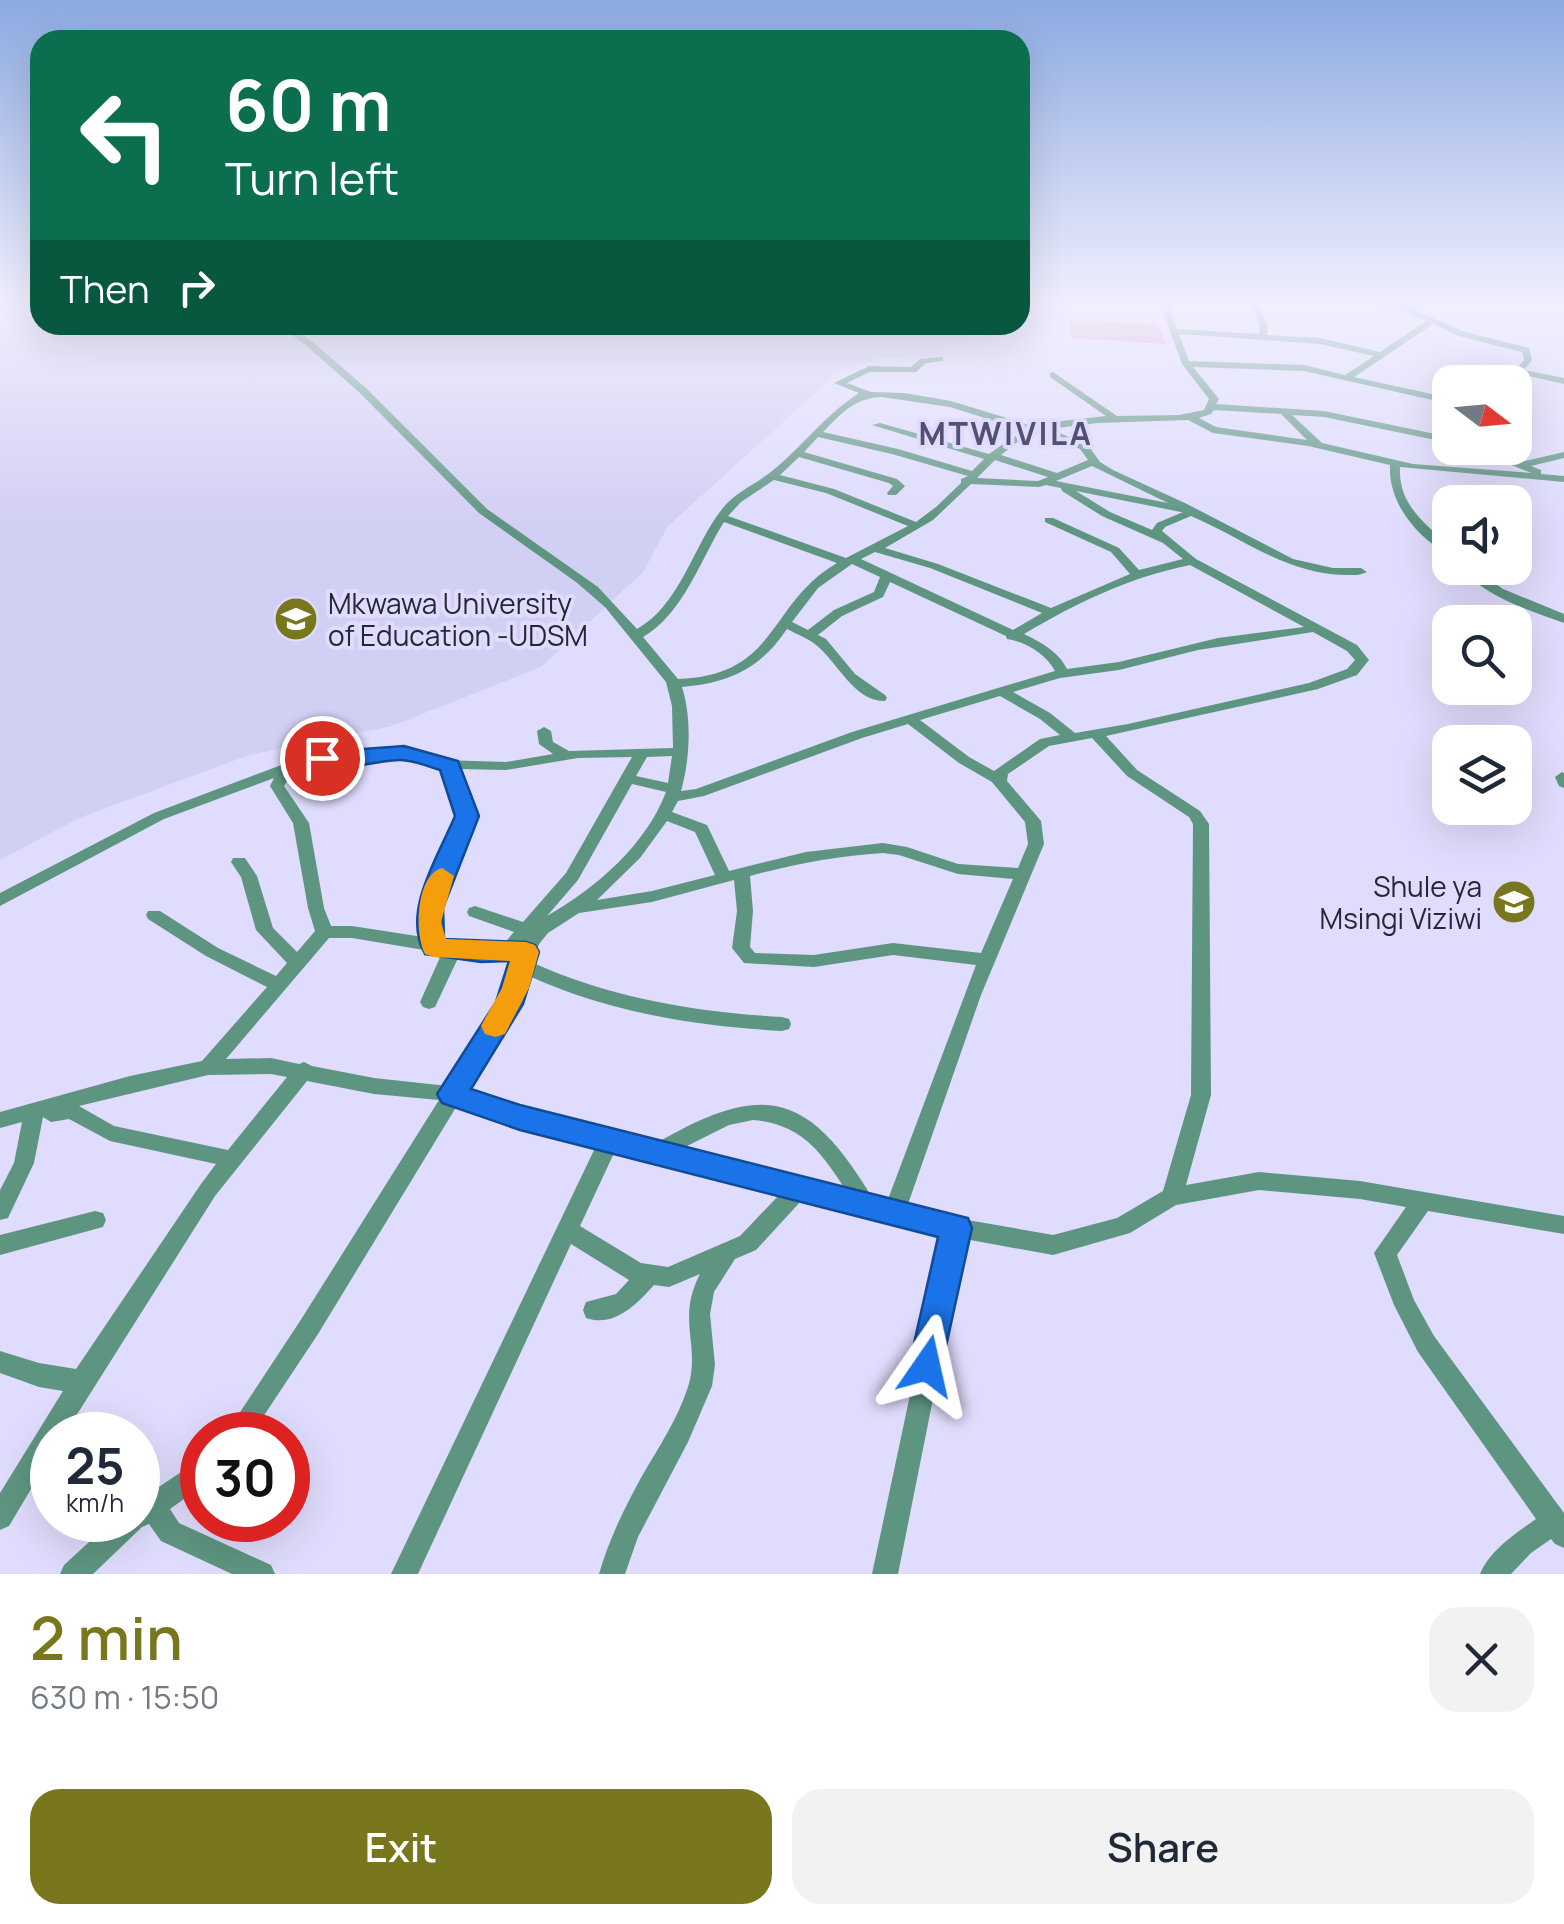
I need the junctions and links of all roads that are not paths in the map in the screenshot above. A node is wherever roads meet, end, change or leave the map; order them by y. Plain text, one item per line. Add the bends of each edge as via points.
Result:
1 (347, 374) edge
2 (855, 374) edge
3 (1195, 374) edge
4 (1328, 374) edge
5 (1351, 374) edge
6 (1053, 375) dead end
7 (1532, 375) edge
8 (1346, 378) junction
9 (1564, 381) edge
10 (869, 394) junction
11 (1432, 397) edge
12 (1213, 407) junction
13 (1282, 410) junction
14 (1190, 417) junction
15 (1117, 420) junction
16 (877, 425) dead end
17 (1040, 431) junction
18 (817, 434) junction
19 (1432, 436) edge
20 (1318, 446) junction
21 (798, 453) junction
22 (1564, 455) edge
23 (992, 457) junction
24 (1095, 461) junction
25 (1532, 462) edge
26 (1395, 463) junction
27 (1520, 465) edge
28 (772, 476) junction
29 (968, 478) junction
30 (1550, 478) junction
31 (1564, 479) edge
32 (1057, 482) junction
33 (892, 493) dead end
34 (1188, 510) junction
35 (722, 518) junction
36 (1050, 520) dead end
37 (916, 526) junction
38 (1432, 537) edge
39 (1164, 540) junction
40 (874, 548) junction
41 (849, 561) junction
42 (1192, 561) junction
43 (1361, 572) dead end
44 (886, 576) junction
45 (1138, 576) junction
46 (1484, 585) edge
47 (1050, 612) junction
48 (1564, 618) edge
49 (784, 623) junction
50 (1310, 628) junction
51 (810, 635) junction
52 (636, 636) junction
53 (1012, 636) junction
54 (1063, 674) junction
55 (674, 683) junction
56 (1003, 692) junction
57 (880, 698) dead end
58 (911, 720) junction
59 (544, 731) dead end
60 (1095, 733) junction
61 (1070, 736) junction
62 (678, 752) junction
63 (641, 755) junction
64 (566, 756) junction
65 (450, 766) junction
66 (277, 771) junction
67 (998, 779) junction
68 (628, 780) junction
69 (674, 793) junction
70 (663, 814) junction
71 (240, 862) dead end
72 (1025, 874) junction
73 (733, 876) junction
74 (0, 900) edge
75 (575, 908) junction
76 (475, 912) dead end
77 (154, 915) dead end
78 (526, 930) junction
79 (324, 932) junction
80 (444, 948) junction
81 (518, 957) junction
82 (987, 960) junction
83 (296, 961) junction
84 (277, 984) junction
85 (429, 1002) dead end
86 (782, 1024) dead end
87 (208, 1067) junction
88 (304, 1070) junction
89 (452, 1094) junction
90 (33, 1114) junction
91 (0, 1120) edge
92 (609, 1140) junction
93 (659, 1152) junction
94 (232, 1159) junction
95 (798, 1190) junction
96 (1172, 1197) junction
97 (1423, 1201) junction
98 (864, 1204) junction
99 (0, 1211) edge
100 (894, 1212) junction
101 (95, 1220) dead end
102 (1564, 1225) edge
103 (956, 1228) junction
104 (568, 1230) junction
105 (0, 1245) edge
106 (725, 1256) junction
107 (647, 1277) junction
108 (594, 1310) dead end
109 (0, 1362) edge
110 (82, 1382) junction
111 (252, 1412) edge
112 (0, 1518) edge
113 (160, 1526) edge
114 (1559, 1528) edge
115 (109, 1542) edge
116 (258, 1573) edge
117 (73, 1574) edge
118 (404, 1574) edge
119 (612, 1574) edge
120 (884, 1574) edge
121 (1493, 1574) edge

1 - 52 street via 482,510 592,589
2 - 10 street via 838,383
3 - 12 street via 1213,396
4 - 8 street
5 - 8 street
6 - 15 street
7 - 9 street
8 - 11 street
10 - 17 street via 936,403
10 - 18 street
12 - 13 street
12 - 14 street
13 - 19 street
13 - 20 street
14 - 15 street
14 - 20 street via 1213,430
15 - 17 street
16 - 23 street
17 - 23 street
17 - 24 street via 1084,447
18 - 21 street
18 - 29 street via 894,451
20 - 26 street
21 - 28 street
21 - 33 street via 899,484
22 - 25 street
23 - 29 street
23 - 32 street
24 - 32 street
24 - 34 street
26 - 30 street
26 - 38 street via 1404,513
27 - 30 street
28 - 35 street
28 - 37 street via 830,490
29 - 32 street
29 - 37 street
30 - 31 street
32 - 34 street
32 - 39 street via 1094,508
34 - 39 street via 1156,529
34 - 43 street via 1287,563
35 - 41 street
35 - 52 street via 666,609
36 - 45 street via 1115,550
37 - 40 street
39 - 42 street
40 - 41 street
40 - 47 street
41 - 44 street
41 - 49 street via 809,590
42 - 45 street
42 - 50 street
44 - 51 street via 879,594
44 - 53 street
45 - 47 street
46 - 48 street
47 - 53 street
49 - 51 street
49 - 55 street via 766,649 732,672
50 - 54 street
50 - 60 street via 1352,648 1360,667 1275,696
51 - 57 street
52 - 55 street
53 - 54 street via 1048,653
54 - 56 street
55 - 62 street
56 - 58 street
56 - 61 street
58 - 67 street
58 - 69 street via 699,793
59 - 64 street via 546,744
60 - 61 street
60 - 96 street via 1132,773 1201,824 1201,1095
61 - 67 street via 1032,748
62 - 63 street
62 - 69 street
63 - 64 street
63 - 68 street
64 - 65 street
65 - 66 street via 394,753 313,758
65 - 80 street via 467,816 430,908 429,932
66 - 74 street via 158,816
66 - 79 street via 277,786 303,829
67 - 72 street via 1037,833
68 - 69 street
68 - 78 street via 572,876
69 - 70 street
70 - 73 street via 701,829
70 - 75 street via 628,860
71 - 83 street via 264,930
72 - 73 street via 948,867 884,848
72 - 82 street
73 - 75 street via 647,900
73 - 82 street via 741,948 750,959 814,961 893,950
75 - 81 street via 538,932
76 - 78 street
77 - 84 street
78 - 81 street
79 - 80 street
79 - 83 street
80 - 81 street
80 - 85 street
81 - 86 street via 552,980 673,1014
81 - 89 street via 509,1004
82 - 100 street
83 - 84 street
84 - 87 street
87 - 88 street
87 - 90 street
88 - 89 street
88 - 94 street
89 - 92 street
89 - 111 street
90 - 91 street
90 - 94 street via 70,1111 110,1133
90 - 99 street via 24,1163
92 - 93 street
92 - 104 street
93 - 95 street
93 - 98 street via 735,1114 767,1110 800,1122 835,1155
94 - 110 street
95 - 98 street
95 - 106 street via 748,1244
96 - 97 street via 1289,1181
96 - 103 street via 1122,1226 1052,1244
97 - 102 street
97 - 114 street via 1385,1253 1390,1269 1426,1344
98 - 100 street
100 - 103 street
101 - 105 street
103 - 120 street
104 - 107 street
104 - 118 street
106 - 107 street via 668,1277
106 - 119 street via 699,1305 702,1382
107 - 108 street via 623,1303
109 - 110 street
110 - 112 street
113 - 116 street
114 - 121 street via 1522,1544
115 - 117 street

